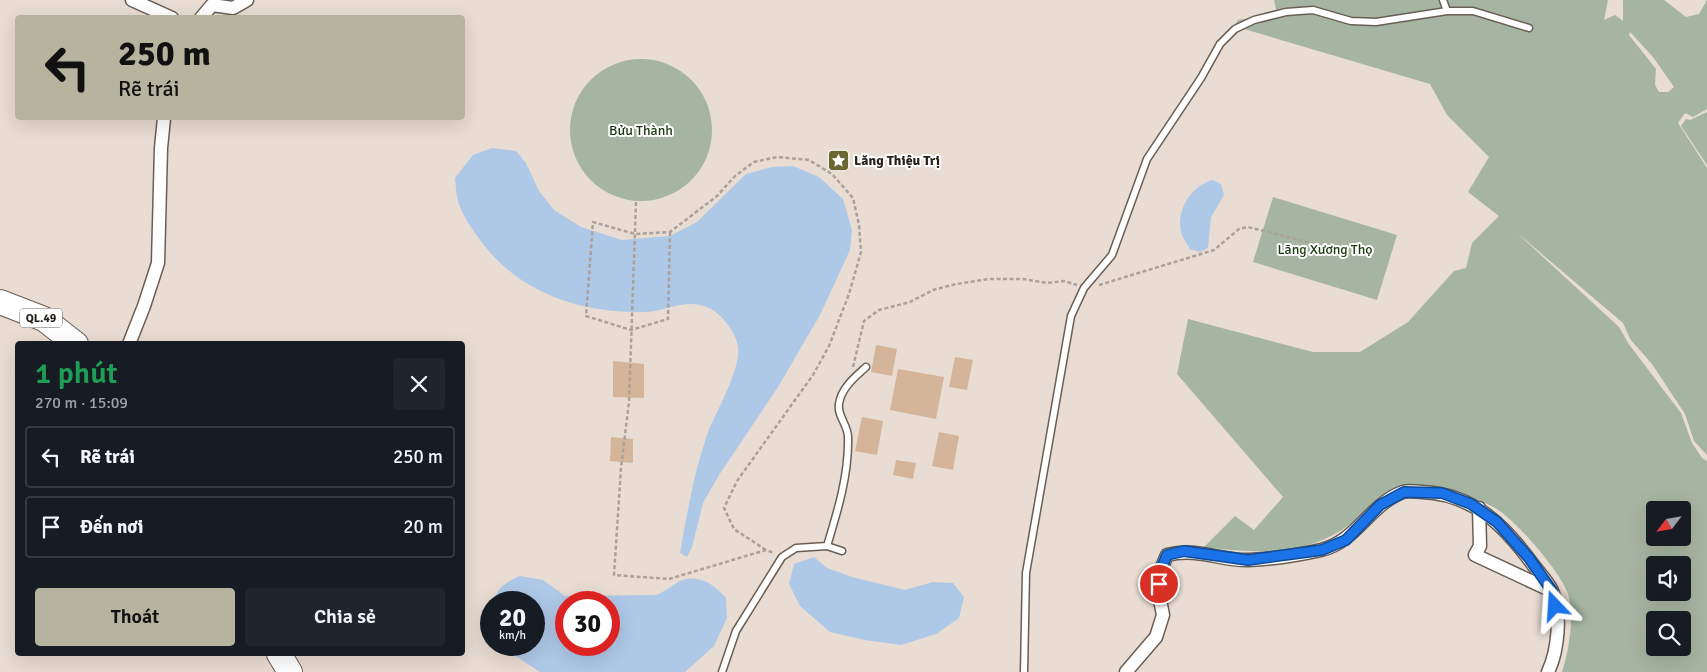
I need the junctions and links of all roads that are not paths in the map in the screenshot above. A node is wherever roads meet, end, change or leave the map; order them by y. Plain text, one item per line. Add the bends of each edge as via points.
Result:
1 (132, 0) edge
2 (247, 0) edge
3 (1443, 0) edge
4 (1447, 10) junction
5 (165, 15) edge
6 (204, 15) edge
7 (1529, 28) dead end
8 (164, 120) edge
9 (0, 302) edge
10 (72, 341) edge
11 (130, 341) edge
12 (866, 367) dead end
13 (1479, 508) junction
14 (828, 546) junction
15 (842, 551) dead end
16 (1552, 591) junction
17 (280, 656) edge
18 (290, 672) edge
19 (722, 672) edge
20 (1024, 672) edge
21 (1126, 672) edge
22 (1548, 672) edge

1 - 5 street
2 - 6 street via 233,8 212,5
3 - 4 lane
4 - 7 lane via 1472,11
4 - 20 lane via 1376,22 1351,21 1313,10 1286,12 1254,20 1235,29 1220,44 1147,159 1112,255 1084,288 1071,316 1026,573
8 - 11 street via 160,148 158,262
9 - 10 highway, QL.49 via 44,319
12 - 14 lane via 851,381 839,404 840,416 848,432 848,446 842,498
13 - 16 street via 1497,522
13 - 16 street via 1480,546 1475,556
13 - 21 street via 1442,493 1404,492 1380,505 1346,540 1322,550 1248,560 1184,551 1167,555 1160,572 1159,595 1163,614 1156,637
14 - 15 lane
14 - 19 lane via 796,548 782,557 736,631
16 - 22 street via 1558,622 1555,658
17 - 18 highway

